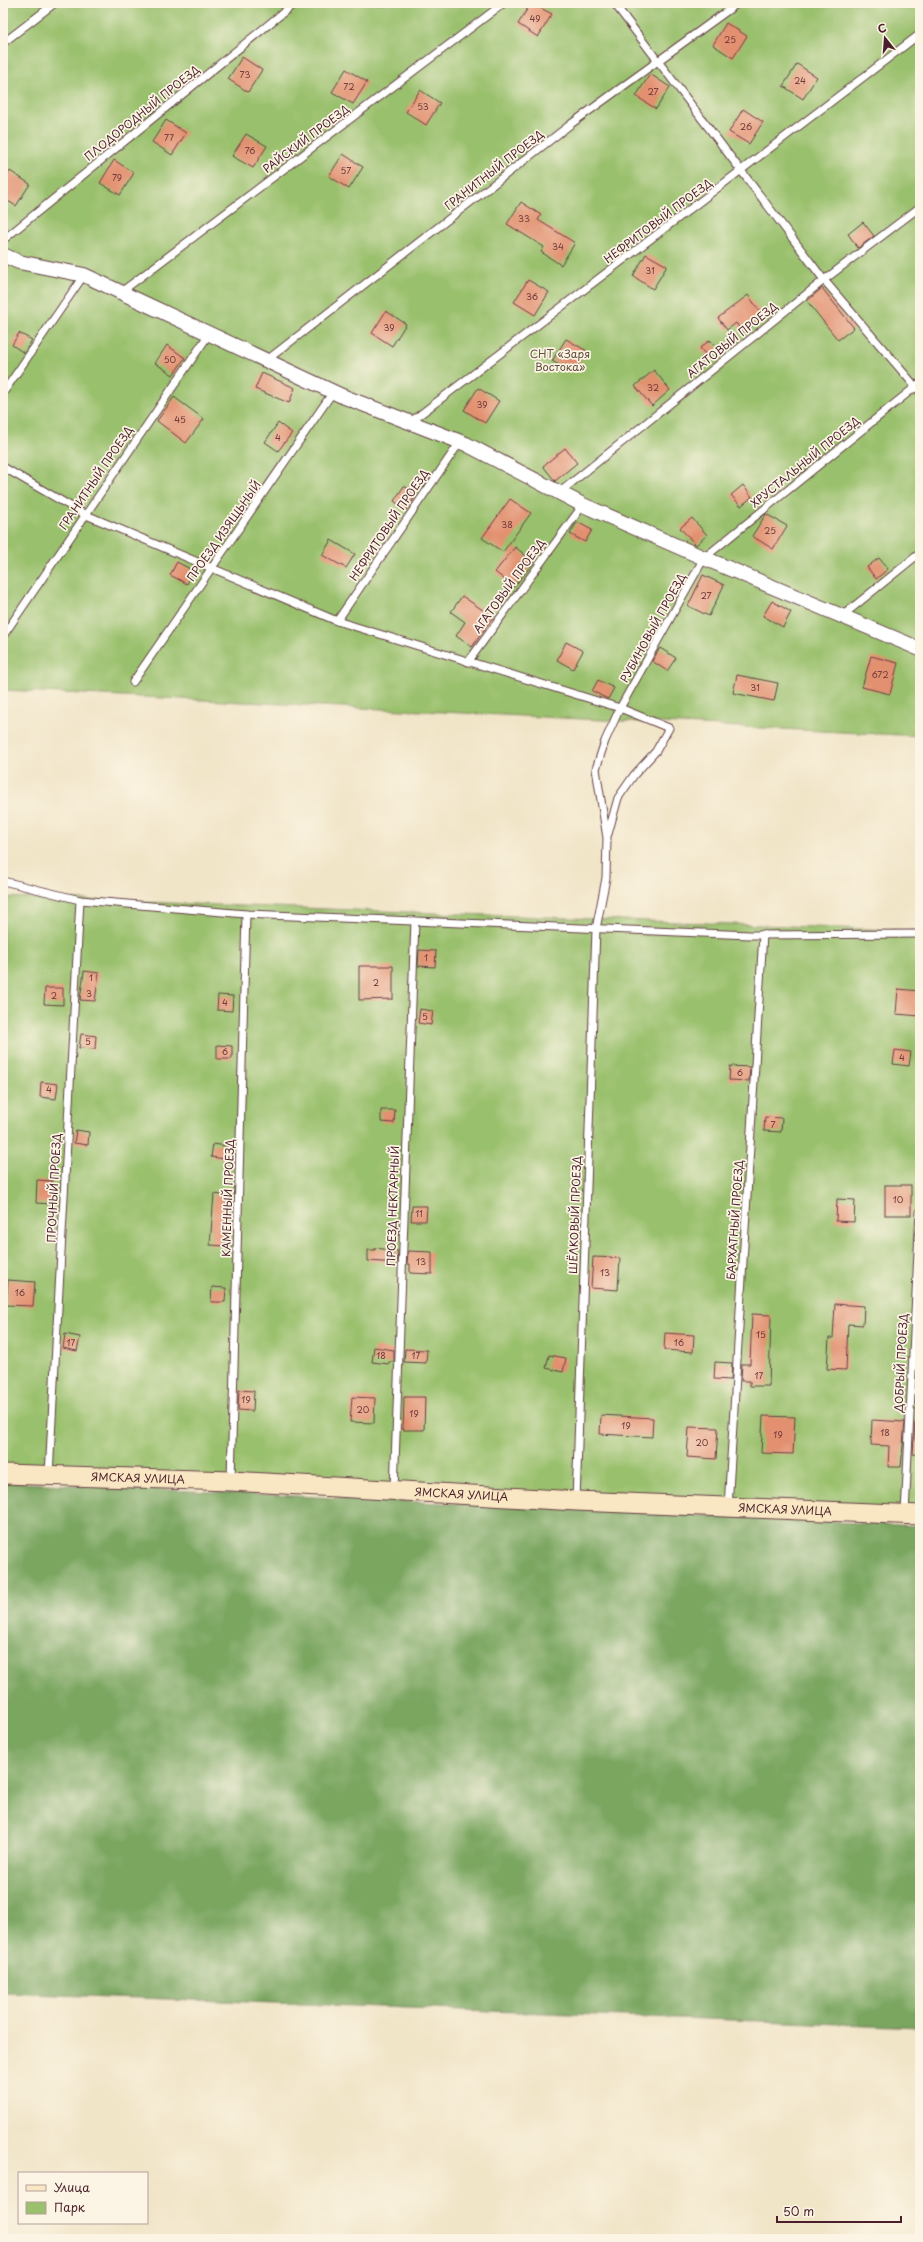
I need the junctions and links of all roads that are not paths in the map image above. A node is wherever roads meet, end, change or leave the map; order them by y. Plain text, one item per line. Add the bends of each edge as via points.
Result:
1 (55, 3) edge
2 (295, 3) edge
3 (504, 3) edge
4 (614, 3) edge
5 (738, 3) edge
6 (920, 34) edge
7 (3, 43) edge
8 (657, 62) junction
9 (742, 171) junction
10 (920, 207) edge
11 (3, 240) edge
12 (3, 255) edge
13 (84, 274) junction
14 (824, 280) junction
15 (121, 292) junction
16 (209, 334) junction
17 (267, 360) junction
18 (919, 387) edge
19 (333, 392) junction
20 (3, 393) edge
21 (409, 423) junction
22 (460, 442) junction
23 (3, 467) edge
24 (560, 492) junction
25 (583, 505) junction
26 (84, 514) junction
27 (920, 553) edge
28 (704, 558) junction
29 (212, 567) junction
30 (842, 616) junction
31 (337, 621) junction
32 (3, 636) edge
33 (920, 649) edge
34 (468, 662) junction
35 (133, 682) dead end
36 (620, 708) junction
37 (607, 838) junction
38 (3, 881) edge
39 (80, 900) junction
40 (246, 914) junction
41 (415, 921) junction
42 (596, 930) junction
43 (763, 934) junction
44 (920, 934) edge
45 (920, 1212) edge
46 (3, 1474) edge
47 (49, 1476) junction
48 (231, 1482) junction
49 (394, 1491) junction
50 (576, 1501) junction
51 (728, 1507) junction
52 (912, 1515) edge

1 - 7 lane
2 - 11 lane, ПЛОДОРОДНЫЙ ПРОЕЗД
3 - 15 lane, РАЙСКИЙ ПРОЕЗД
4 - 8 lane
5 - 8 lane, ГРАНИТНЫЙ ПРОЕЗД
6 - 9 lane, НЕФРИТОВЫЙ ПРОЕЗД
8 - 9 lane
8 - 17 lane, ГРАНИТНЫЙ ПРОЕЗД via 571,124
9 - 14 lane
9 - 21 lane, НЕФРИТОВЫЙ ПРОЕЗД
10 - 14 lane, АГАТОВЫЙ ПРОЕЗД
12 - 13 street via 19,262
13 - 15 street
13 - 20 lane
14 - 18 lane
14 - 24 lane, АГАТОВЫЙ ПРОЕЗД
15 - 16 street
16 - 17 street
16 - 26 lane, ГРАНИТНЫЙ ПРОЕЗД
17 - 19 street
18 - 28 lane, ХРУСТАЛЬНЫЙ ПРОЕЗД
19 - 21 street
19 - 29 lane, ПРОЕЗД ИЗЯЩЬНЫЙ
21 - 22 street
22 - 24 street
22 - 31 lane, НЕФРИТОВЫЙ ПРОЕЗД
23 - 26 lane
24 - 25 street
25 - 28 street
25 - 34 lane, АГАТОВЫЙ ПРОЕЗД
26 - 29 lane
26 - 32 lane, ГРАНИТНЫЙ ПРОЕЗД
27 - 30 lane
28 - 30 street
28 - 36 lane, РУБИНОВЫЙ ПРОЕЗД
29 - 31 lane
29 - 35 lane, ПРОЕЗД ИЗЯЩЬНЫЙ
30 - 33 street
31 - 34 lane
34 - 36 lane
36 - 37 lane, РУБИНОВЫЙ ПРОЕЗД via 596,769
36 - 37 lane via 669,728 656,751 634,775 618,798
37 - 42 lane, ШЁЛКОВЫЙ ПРОЕЗД via 606,878
38 - 39 lane
39 - 40 lane
39 - 47 lane, ПРОЧНЫЙ ПРОЕЗД
40 - 41 lane
40 - 48 lane, КАМЕННЫЙ ПРОЕЗД
41 - 42 lane
41 - 49 lane, ПРОЕЗД НЕКТАРНЫЙ
42 - 43 lane
42 - 50 lane, ШЁЛКОВЫЙ ПРОЕЗД
43 - 44 lane
43 - 51 lane, БАРХАТНЫЙ ПРОЕЗД
45 - 52 lane, ДОБРЫЙ ПРОЕЗД
46 - 47 street, ЯМСКАЯ УЛИЦА
47 - 48 street, ЯМСКАЯ УЛИЦА
48 - 49 street, ЯМСКАЯ УЛИЦА
49 - 50 street, ЯМСКАЯ УЛИЦА
50 - 51 street, ЯМСКАЯ УЛИЦА
51 - 52 street, ЯМСКАЯ УЛИЦА

